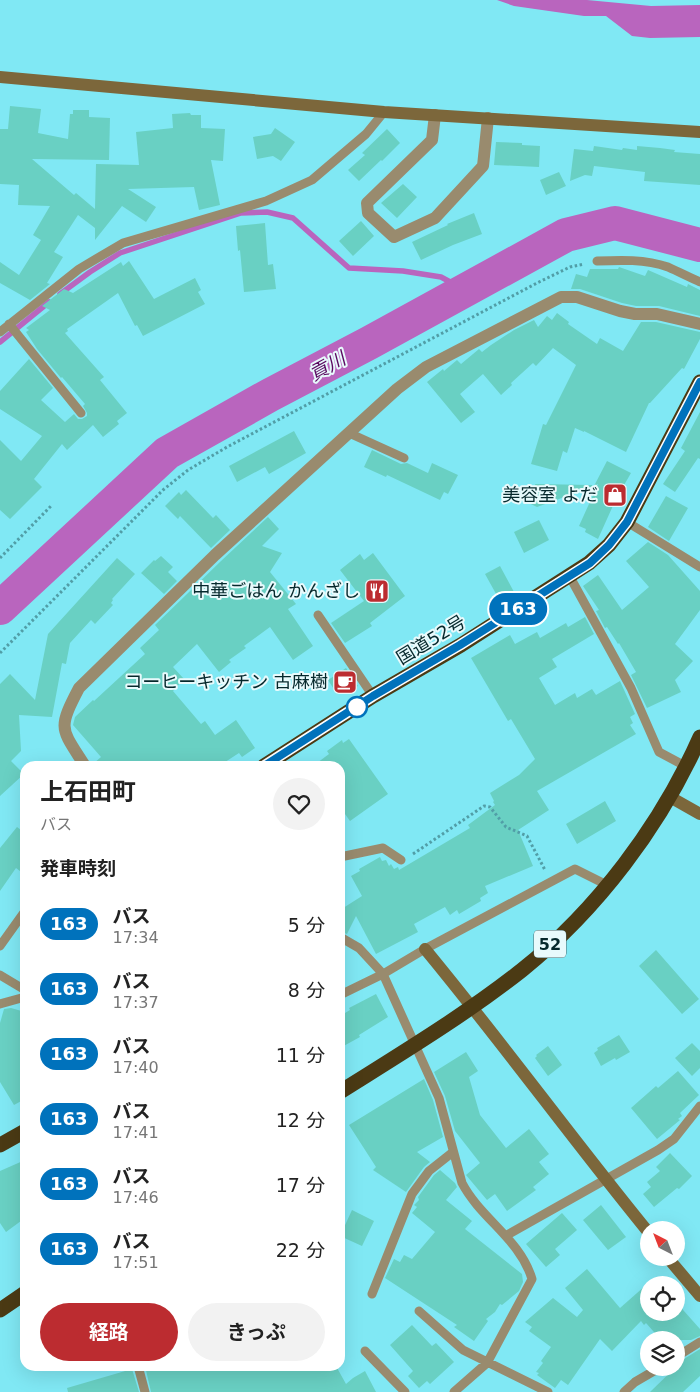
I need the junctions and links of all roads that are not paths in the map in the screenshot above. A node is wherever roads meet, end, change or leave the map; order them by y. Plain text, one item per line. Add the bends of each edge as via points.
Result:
1 (0, 77) edge
2 (384, 112) junction
3 (435, 115) junction
4 (488, 118) junction
5 (700, 132) edge
6 (597, 261) road end
7 (700, 282) edge
8 (700, 324) edge
9 (12, 327) junction
10 (0, 332) edge
11 (700, 382) edge
12 (81, 413) dead end
13 (349, 433) junction
14 (404, 458) dead end
15 (627, 522) junction
16 (700, 567) edge
17 (570, 577) junction
18 (318, 615) dead end
19 (373, 696) junction
20 (700, 738) edge
21 (82, 761) edge
22 (272, 761) edge
23 (687, 767) junction
24 (670, 797) junction
25 (700, 814) edge
26 (345, 857) edge
27 (401, 860) road end
28 (607, 885) junction
29 (20, 918) edge
30 (345, 940) edge
31 (0, 946) edge
32 (425, 949) junction
33 (383, 974) junction
34 (0, 975) edge
35 (20, 987) edge
36 (345, 993) edge
37 (20, 998) edge
38 (0, 1004) edge
39 (472, 1006) junction
40 (414, 1046) junction
41 (345, 1089) edge
42 (700, 1106) edge
43 (20, 1135) edge
44 (0, 1145) edge
45 (453, 1152) junction
46 (605, 1179) junction
47 (640, 1223) edge
48 (507, 1235) junction
49 (675, 1266) edge
50 (372, 1294) dead end
51 (20, 1296) edge
52 (700, 1296) edge
53 (0, 1310) edge
54 (419, 1311) dead end
55 (700, 1342) edge
56 (366, 1351) dead end
57 (685, 1351) edge
58 (488, 1363) junction
59 (139, 1371) edge
60 (645, 1376) edge
61 (145, 1392) edge
62 (405, 1392) edge
63 (454, 1392) edge
64 (548, 1392) edge
65 (624, 1392) edge

1 - 2 street
2 - 3 street
2 - 9 lane via 366,134 312,180 266,201 123,243 79,269
3 - 4 street
3 - 4 street via 432,140 367,203 368,213 394,237 435,218 483,166
4 - 5 street
6 - 7 lane via 645,262
8 - 13 street via 657,314 620,311 577,297 561,297 426,367
9 - 10 lane
9 - 12 lane
11 - 15 highway, 国道52号
13 - 14 lane
13 - 21 street via 215,555 78,688 63,727
15 - 16 lane
15 - 17 highway, 国道52号 via 609,545
17 - 19 highway, 国道52号
17 - 23 lane via 631,688 659,752
18 - 19 lane
19 - 22 highway, 国道52号
20 - 23 highway, 52
23 - 24 highway, 52
24 - 25 street
24 - 28 highway, 52
26 - 27 lane via 383,848
28 - 32 lane via 575,869
28 - 39 highway, 52 via 566,930
29 - 31 lane
30 - 33 lane via 359,948
32 - 33 lane
32 - 39 street
33 - 36 lane
33 - 40 lane
34 - 35 lane
37 - 38 lane
39 - 40 highway, 52
39 - 46 street
40 - 41 highway, 52
40 - 45 lane via 439,1098
42 - 46 lane via 674,1139
43 - 44 highway
45 - 48 lane via 468,1194
45 - 50 lane via 429,1171 412,1194
46 - 47 street
46 - 48 lane
48 - 58 lane via 528,1266 532,1279
49 - 52 street
51 - 53 highway
54 - 58 lane via 463,1350
55 - 57 lane
56 - 62 lane
58 - 63 lane
58 - 64 lane
59 - 61 lane
60 - 65 lane

